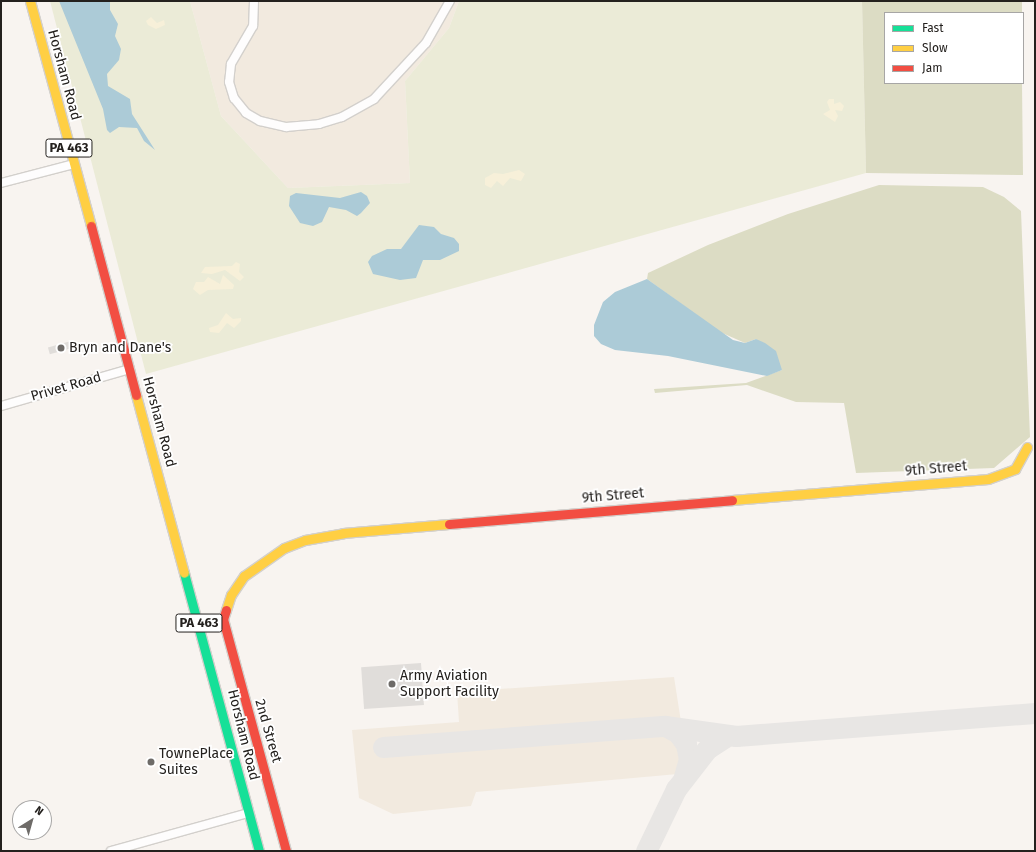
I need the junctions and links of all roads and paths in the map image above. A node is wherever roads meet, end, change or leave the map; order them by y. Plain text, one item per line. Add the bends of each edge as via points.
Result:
1 (30, 1) edge
2 (254, 1) edge
3 (450, 1) edge
4 (74, 164) junction
5 (1, 183) edge
6 (130, 369) junction
7 (1, 406) edge
8 (1027, 447) dead end
9 (223, 619) joint
10 (248, 813) junction
11 (111, 851) edge
12 (259, 851) edge
13 (286, 851) edge

1 - 4 street, Horsham Road / PA 463
2 - 3 street via 253,26 231,64 229,82 234,98 246,113 260,120 286,126 334,119 374,99 426,43 445,14
4 - 5 street
4 - 6 street, Horsham Road / PA 463
6 - 7 street, Privet Road
6 - 10 street, Horsham Road / PA 463
8 - 9 street, 9th Street via 1015,469 988,479 317,537 284,548 248,573 232,595
9 - 13 street, 2nd Street
10 - 11 street
10 - 12 street, Horsham Road / PA 463

